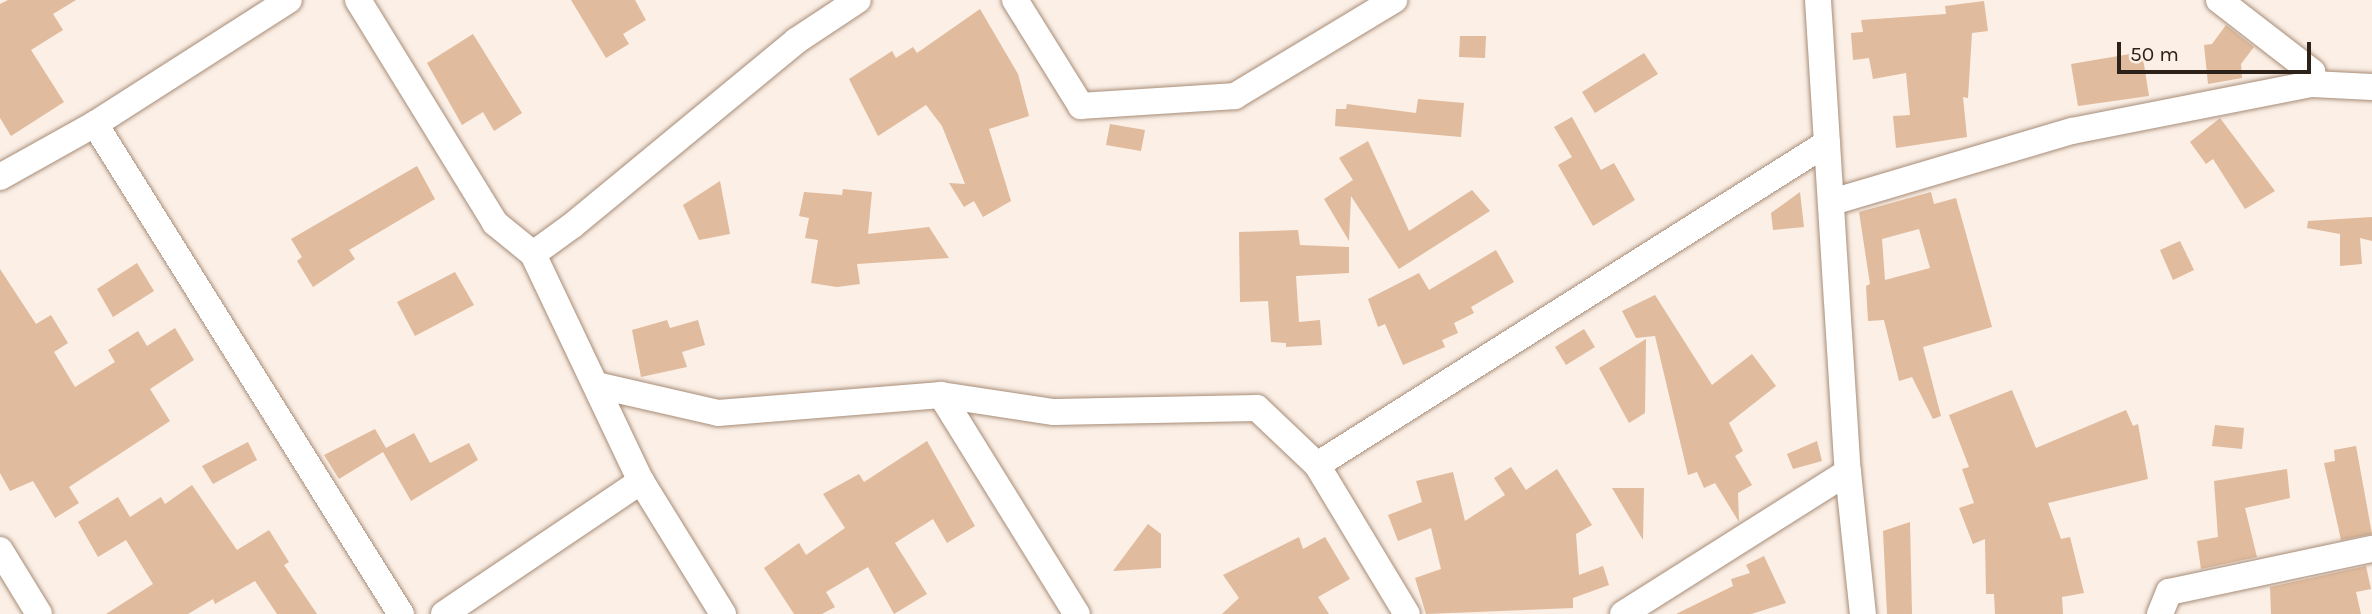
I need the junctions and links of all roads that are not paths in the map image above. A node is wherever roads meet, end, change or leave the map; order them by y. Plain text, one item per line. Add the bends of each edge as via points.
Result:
1 (289, 0) edge
2 (358, 0) edge
3 (858, 0) edge
4 (1015, 0) edge
5 (1818, 0) edge
6 (2219, 0) edge
7 (1386, 1) edge
8 (2312, 84) junction
9 (2372, 87) edge
10 (95, 124) junction
11 (1827, 144) junction
12 (0, 177) edge
13 (1832, 202) junction
14 (533, 254) junction
15 (596, 384) junction
16 (942, 395) junction
17 (1317, 465) junction
18 (1848, 472) junction
19 (641, 481) junction
20 (2372, 549) edge
21 (0, 550) edge
22 (39, 614) edge
23 (401, 614) edge
24 (444, 614) edge
25 (723, 614) edge
26 (1077, 614) edge
27 (1407, 614) edge
28 (1622, 614) edge
29 (1863, 614) edge
30 (2160, 614) edge

1 - 10 street
2 - 14 street via 495,223
3 - 14 street via 796,41
4 - 7 street via 1081,106 1235,96
5 - 11 street
6 - 8 street via 2312,72
8 - 9 street
8 - 13 street via 2073,131
10 - 12 street
10 - 23 street
11 - 13 street
11 - 17 street
13 - 18 street
14 - 15 street
15 - 16 street via 718,413
15 - 19 street
16 - 17 street via 1054,412 1257,408
16 - 26 street
17 - 27 street
18 - 28 street
18 - 29 street
19 - 24 street
19 - 25 street
20 - 30 street via 2169,592
21 - 22 street

